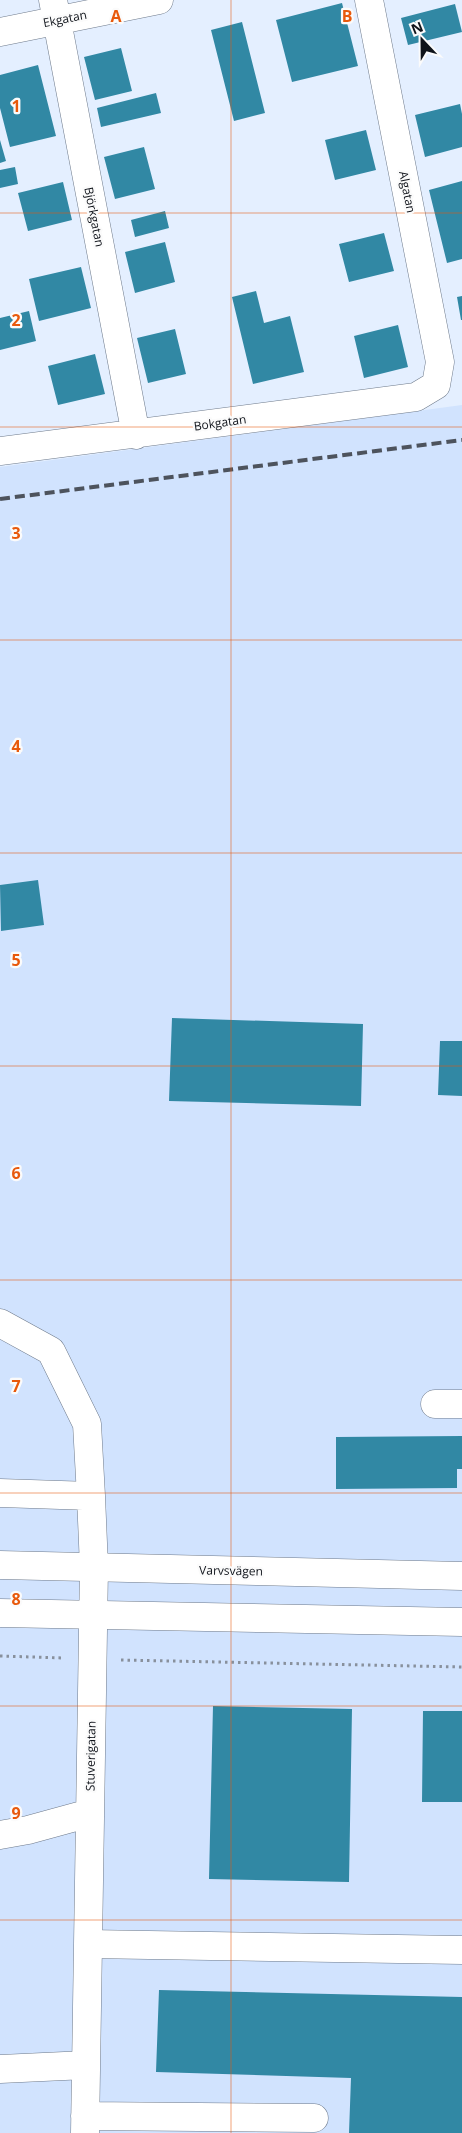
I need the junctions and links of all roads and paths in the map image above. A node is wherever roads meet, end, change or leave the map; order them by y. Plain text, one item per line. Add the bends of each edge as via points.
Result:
1 (160, 0) edge
2 (369, 0) edge
3 (54, 10) edge
4 (0, 32) edge
5 (436, 385) joint
6 (136, 435) junction
7 (0, 451) edge
8 (0, 1323) edge
9 (435, 1404) dead end
10 (462, 1404) edge
11 (0, 1493) edge
12 (90, 1496) junction
13 (0, 1565) edge
14 (94, 1567) junction
15 (462, 1576) edge
16 (0, 1613) edge
17 (93, 1615) junction
18 (462, 1622) edge
19 (0, 1656) edge
20 (92, 1659) junction
21 (462, 1666) edge
22 (90, 1813) junction
23 (0, 1834) edge
24 (88, 1944) junction
25 (462, 1950) edge
26 (86, 2066) junction
27 (0, 2069) edge
28 (314, 2118) dead end
29 (85, 2124) edge

1 - 3 street, Ekgatan
2 - 5 street, Algatan via 440,362
3 - 4 street, Ekgatan
3 - 6 street, Björkgatan
5 - 6 street, Bokgatan via 416,397
6 - 7 street, Bokgatan
8 - 12 street, Stuverigatan via 51,1351 87,1424
9 - 10 street
11 - 12 street
12 - 14 street, Stuverigatan
13 - 14 street, Varvsvägen
14 - 15 street, Varvsvägen
14 - 17 street, Stuverigatan
16 - 17 street
17 - 18 street
17 - 20 street, Stuverigatan
19 - 20 path
20 - 21 path
20 - 22 street, Stuverigatan
22 - 23 street
22 - 24 street, Stuverigatan
24 - 25 street
24 - 26 street, Stuverigatan
26 - 27 street
26 - 29 street, Stuverigatan
28 - 29 street

